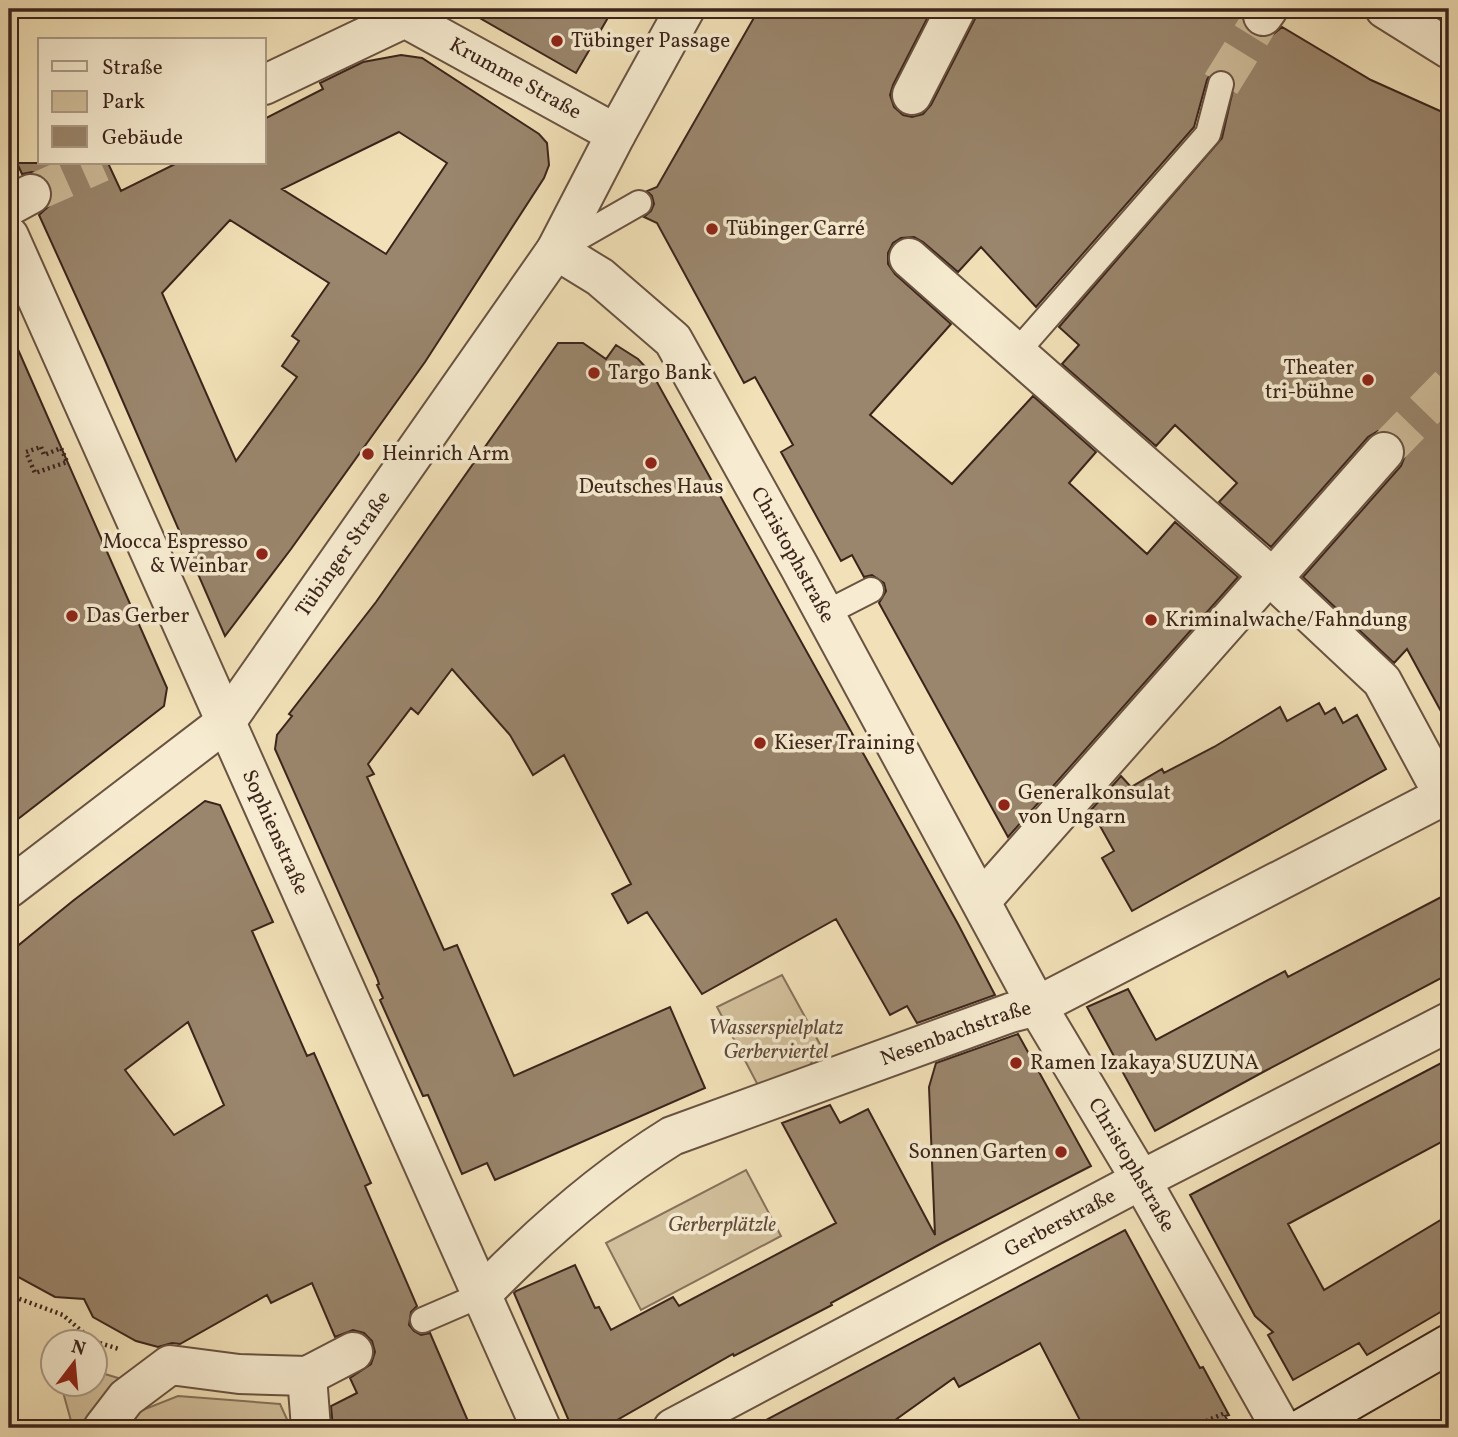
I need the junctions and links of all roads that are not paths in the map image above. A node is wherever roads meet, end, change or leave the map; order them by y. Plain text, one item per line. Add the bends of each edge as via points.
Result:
1 (685, 9) edge
2 (956, 9) edge
3 (1385, 9) edge
4 (1449, 49) edge
5 (266, 84) edge
6 (1220, 85) tunnel mouth
7 (912, 96) dead end
8 (616, 134) junction
9 (639, 203) dead end
10 (9, 236) edge
11 (556, 250) junction
12 (909, 258) dead end
13 (1016, 353) junction
14 (1384, 452) tunnel mouth
15 (1269, 575) junction
16 (872, 590) dead end
17 (824, 614) junction
18 (226, 722) junction
19 (1446, 794) edge
20 (9, 888) edge
21 (981, 901) junction
22 (1037, 1006) junction
23 (1449, 1022) edge
24 (1140, 1180) junction
25 (481, 1295) junction
26 (424, 1320) dead end
27 (1449, 1344) edge
28 (353, 1352) dead end
29 (307, 1376) junction
30 (103, 1428) edge
31 (311, 1428) edge
32 (541, 1428) edge
33 (673, 1428) edge
34 (1281, 1428) edge
35 (1303, 1428) edge

1 - 8 street, Tübinger Straße
2 - 7 street
3 - 4 street
5 - 8 street, Krumme Straße via 405,18
6 - 13 lane via 1208,134
8 - 11 street, Tübinger Straße
9 - 11 lane
10 - 18 street, Sophienstraße
11 - 17 street, Christophstraße via 600,277 673,341
11 - 18 street, Tübinger Straße
12 - 13 street
13 - 15 street
14 - 15 street via 1280,570
15 - 19 street via 1382,681
15 - 21 street
16 - 17 lane
17 - 21 street, Christophstraße
18 - 20 street, Tübinger Straße
18 - 25 street, Sophienstraße
19 - 22 street, Nesenbachstraße
21 - 22 street, Christophstraße
22 - 24 street, Christophstraße
22 - 25 street, Nesenbachstraße via 672,1136 631,1162 532,1242
23 - 24 street, Gerberstraße
24 - 33 street, Gerberstraße
24 - 34 street, Christophstraße
25 - 26 lane
25 - 32 street, Sophienstraße
27 - 35 street
28 - 29 street
29 - 30 street via 170,1365 126,1398
29 - 31 street

